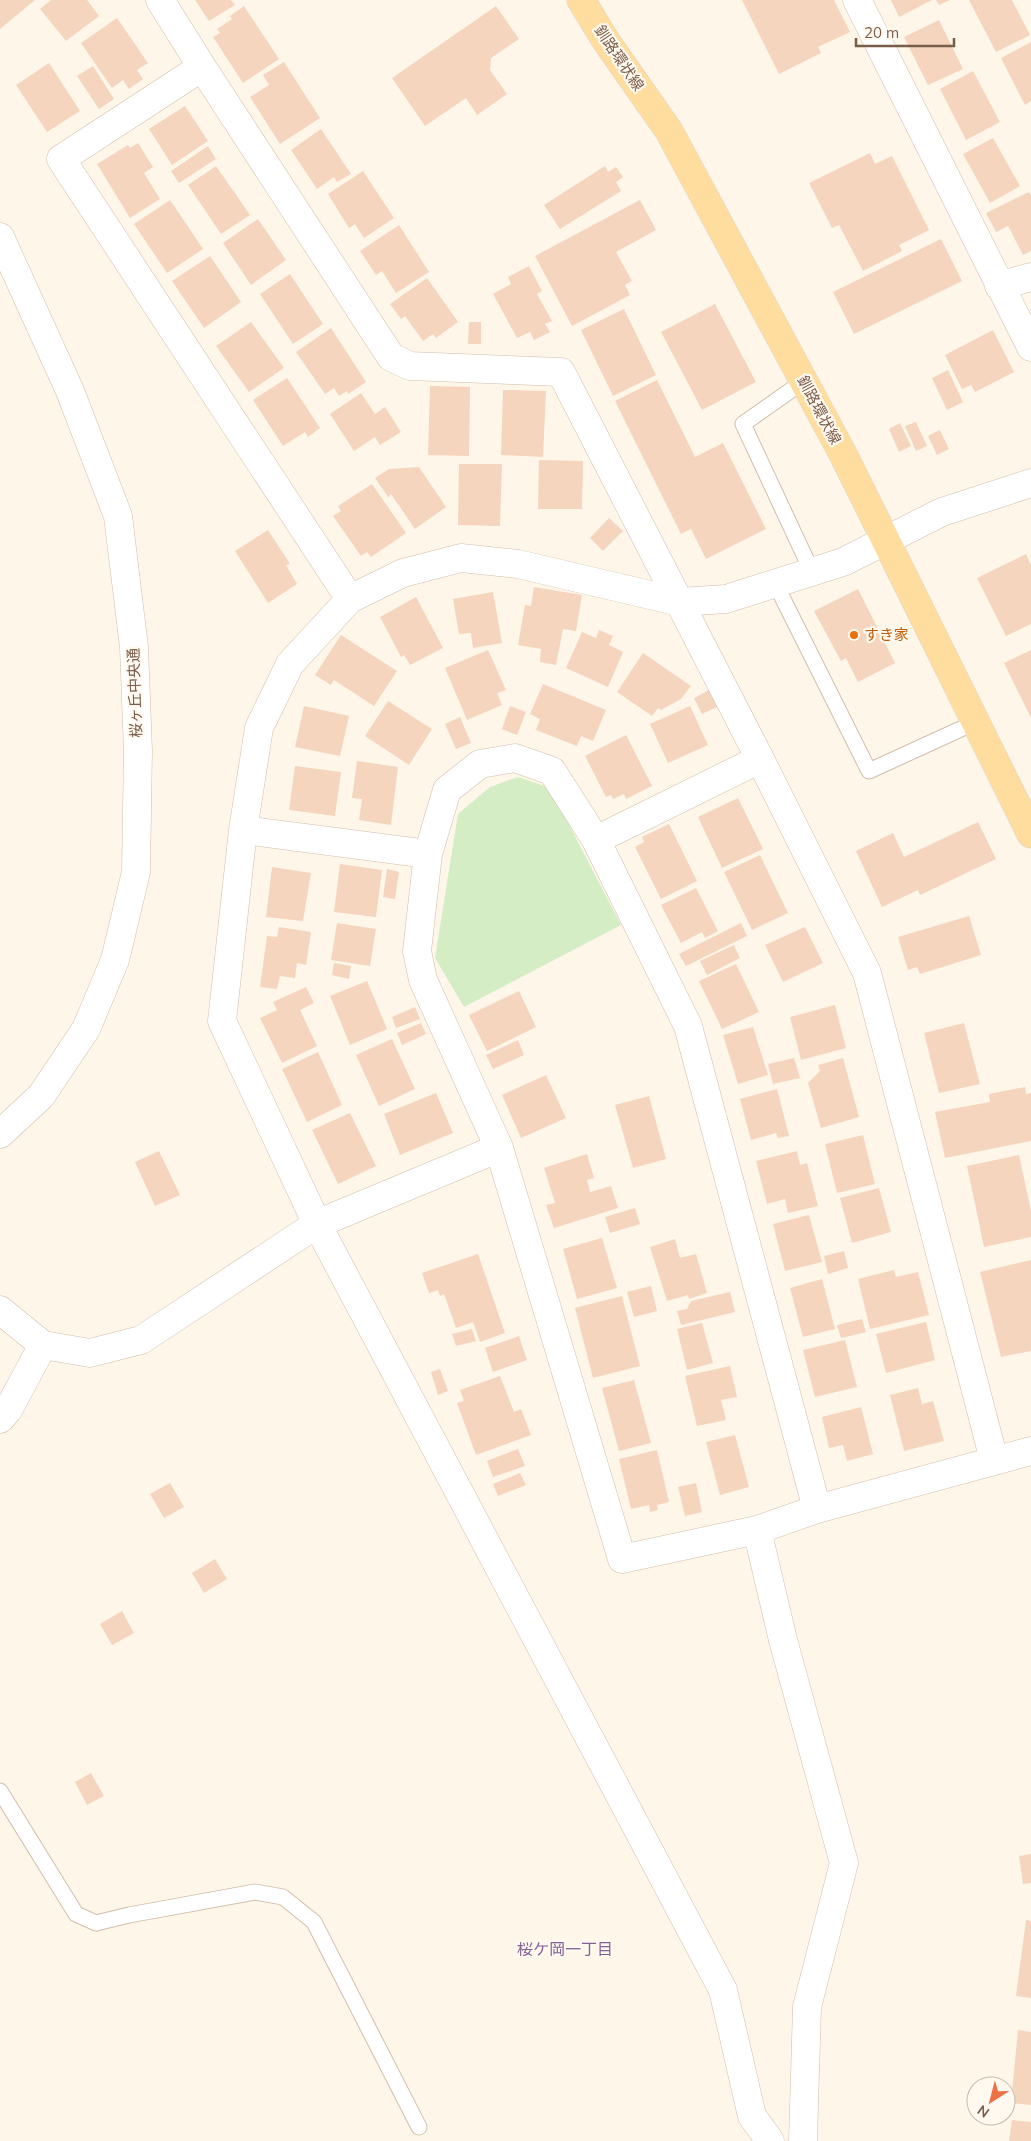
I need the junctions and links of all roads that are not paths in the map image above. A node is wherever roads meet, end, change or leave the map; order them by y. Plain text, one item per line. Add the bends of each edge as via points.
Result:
1 (160, 0) edge
2 (581, 0) edge
3 (857, 0) edge
4 (202, 67) junction
5 (0, 237) edge
6 (1031, 277) edge
7 (999, 286) junction
8 (1031, 348) edge
9 (804, 381) junction
10 (1031, 483) edge
11 (886, 539) junction
12 (812, 572) junction
13 (775, 584) junction
14 (350, 599) junction
15 (680, 602) junction
16 (976, 722) junction
17 (760, 759) junction
18 (242, 830) junction
19 (1031, 834) edge
20 (596, 840) junction
21 (428, 854) junction
22 (0, 1134) edge
23 (499, 1148) junction
24 (317, 1224) junction
25 (0, 1310) edge
26 (43, 1346) junction
27 (0, 1419) edge
28 (1031, 1451) edge
29 (994, 1460) junction
30 (817, 1509) junction
31 (757, 1530) junction
32 (0, 1791) edge
33 (418, 2127) dead end
34 (770, 2141) edge
35 (803, 2141) edge

1 - 4 street
2 - 9 main road, 釧路環状線 via 670,131
3 - 7 street
4 - 14 street via 60,159
4 - 15 street via 391,356 410,366 561,372
5 - 22 street, 桜ヶ丘中央通 via 70,391 118,516 134,647 138,751 136,872 115,960 86,1029 41,1096
6 - 7 street
7 - 8 street
9 - 11 main road, 釧路環状線
9 - 12 lane via 743,424
10 - 11 street via 942,512
11 - 12 street via 843,562
11 - 16 main road, 釧路環状線
12 - 13 street
13 - 15 street via 726,599
13 - 16 lane via 868,771
14 - 15 street via 403,573 460,558 518,564
14 - 18 street via 290,664 259,728
15 - 17 street
16 - 19 main road, 釧路環状線
17 - 20 street
17 - 29 street via 867,973
18 - 21 street
18 - 24 street via 222,1021
20 - 21 street via 552,771 515,758 480,764 447,790
20 - 30 street via 688,1026
21 - 23 street via 417,951 423,980
23 - 24 street
23 - 31 street via 622,1559
24 - 26 street via 140,1340 90,1353
24 - 34 street via 723,1990 752,2116
25 - 26 street
26 - 27 street
28 - 29 street
29 - 30 street
30 - 31 street
31 - 35 street via 783,1640 844,1863 807,2008
32 - 33 lane via 76,1914 96,1922 255,1892 283,1897 314,1922

